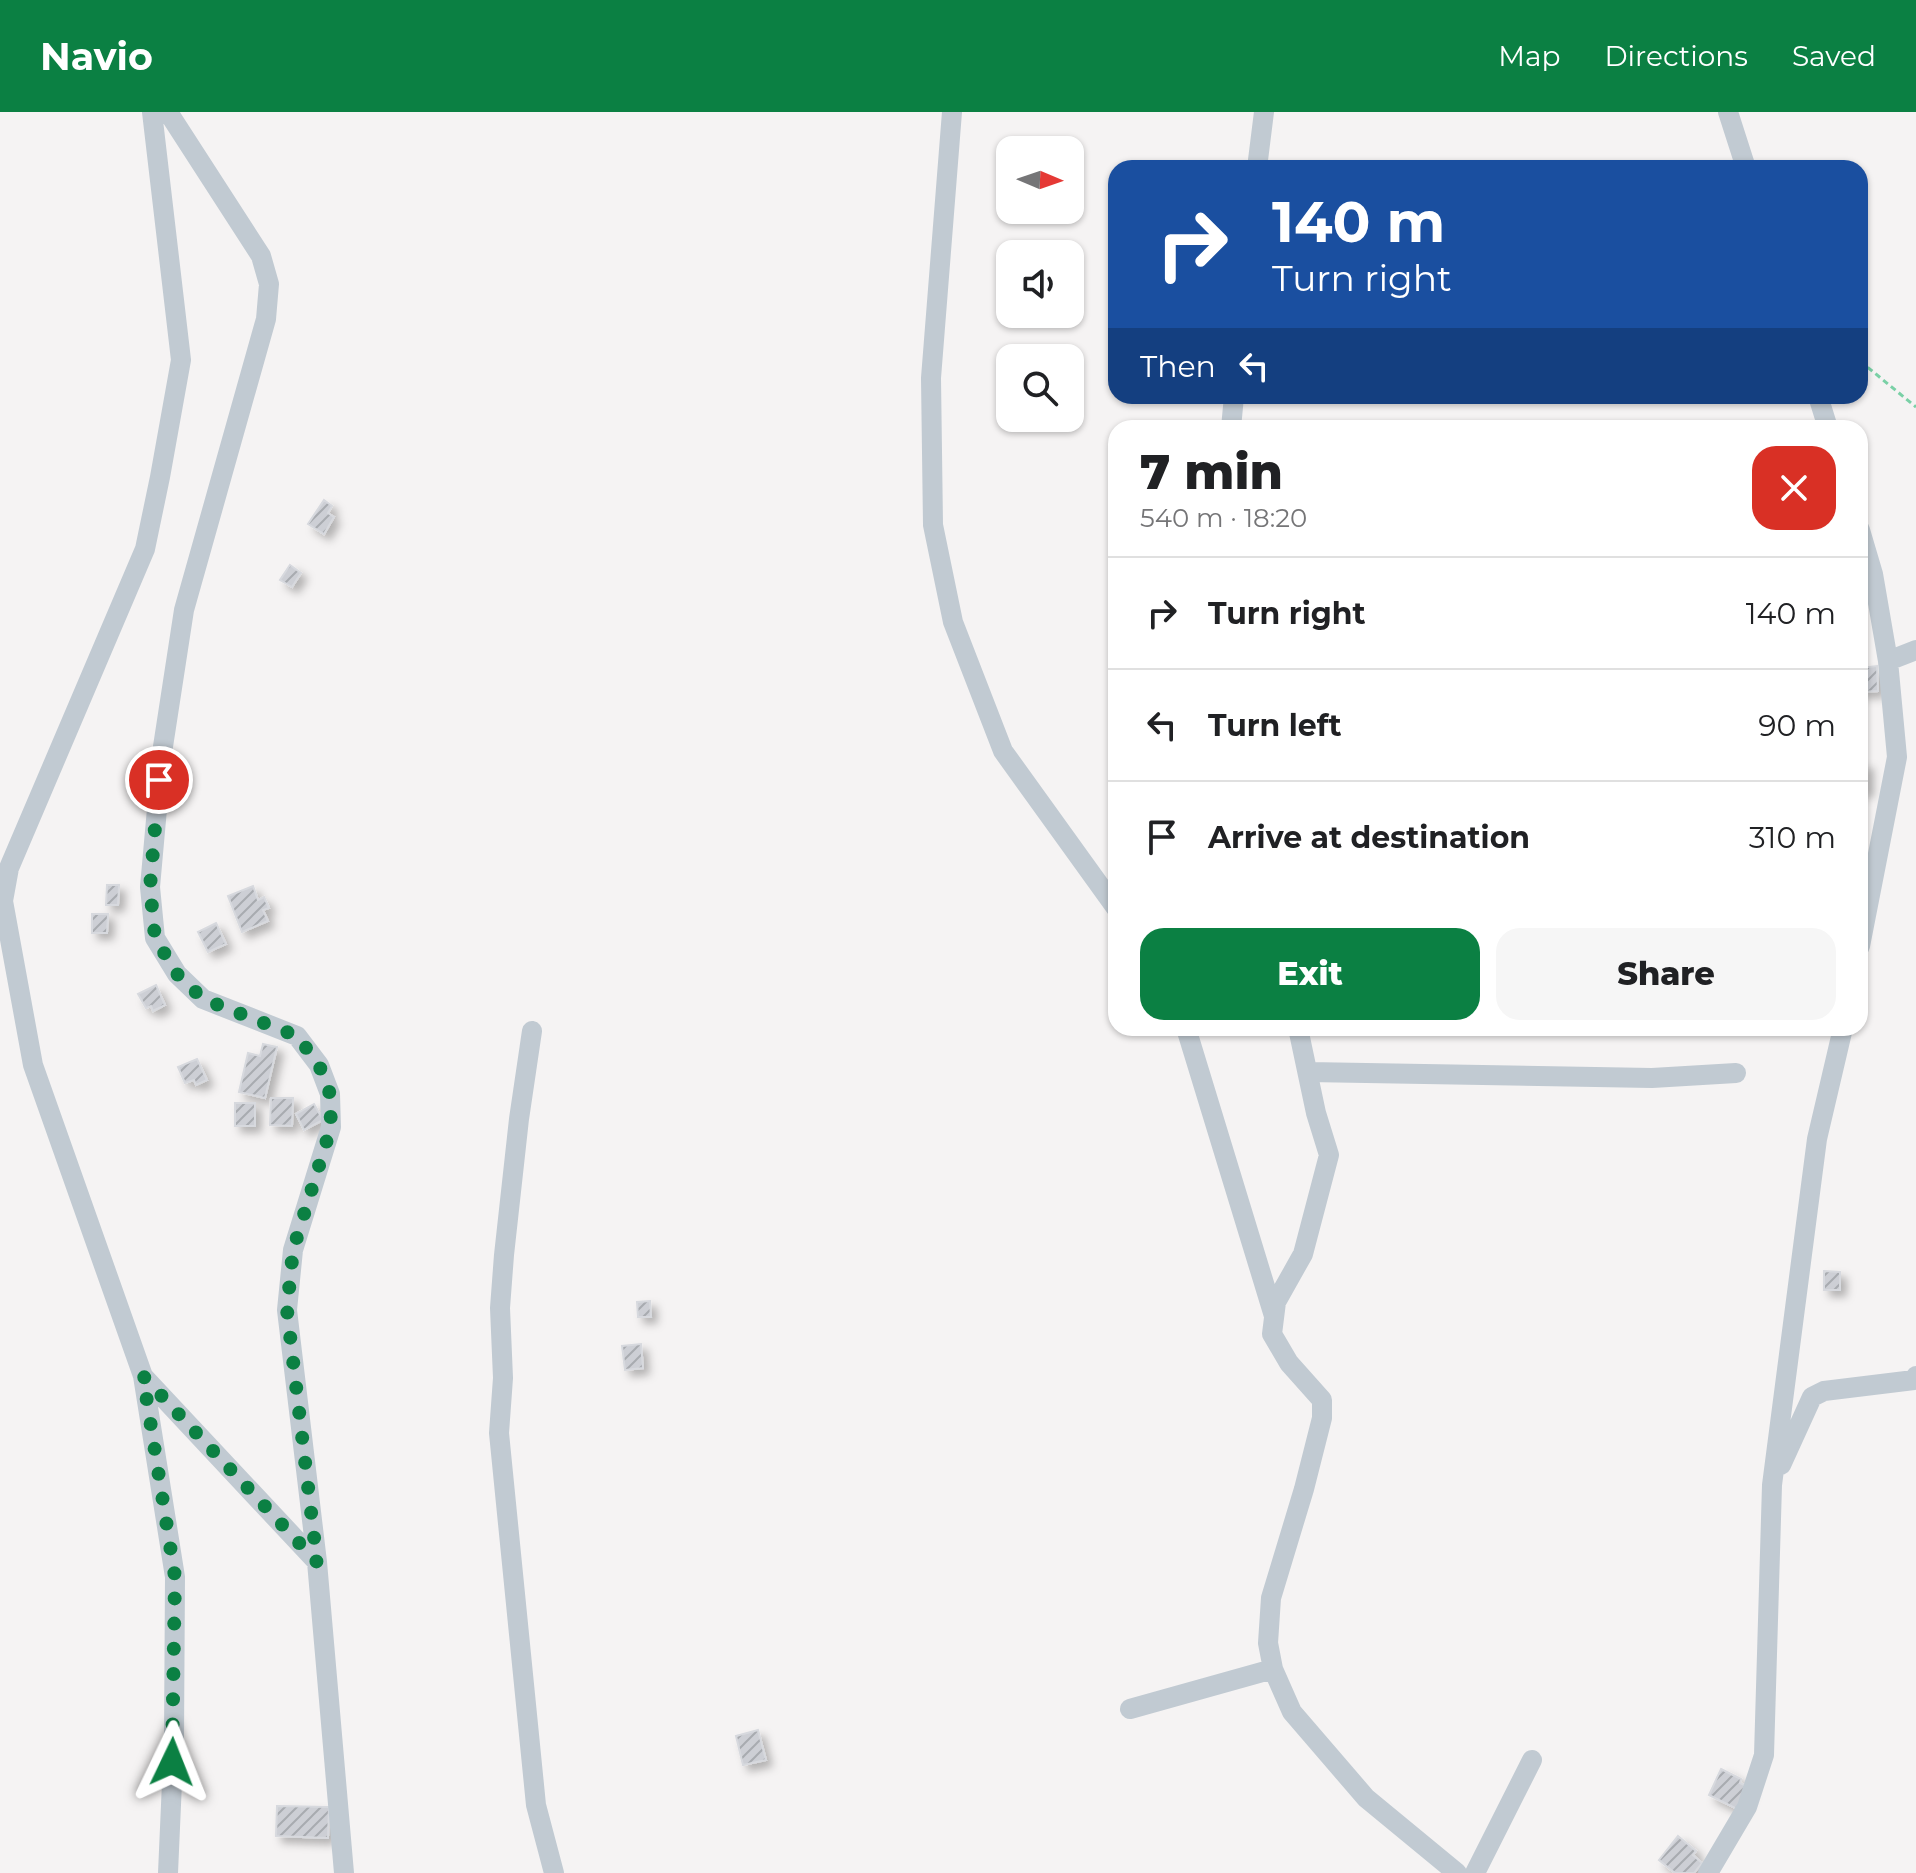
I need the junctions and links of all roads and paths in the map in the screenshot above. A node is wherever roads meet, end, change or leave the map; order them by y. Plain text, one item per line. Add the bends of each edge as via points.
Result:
1 (152, 112) edge
2 (168, 112) edge
3 (952, 112) edge
4 (1264, 112) edge
5 (1728, 112) edge
6 (1258, 160) edge
7 (1743, 160) edge
8 (1868, 368) edge
9 (1916, 407) edge
10 (1868, 557) edge
11 (1916, 650) edge
12 (1888, 661) junction
13 (1108, 897) edge
14 (1868, 905) edge
15 (532, 1031) dead end
16 (1188, 1036) edge
17 (1300, 1036) edge
18 (1841, 1036) edge
19 (1308, 1072) junction
20 (1736, 1073) dead end
21 (1274, 1316) junction
22 (143, 1376) junction
23 (1915, 1378) edge
24 (1772, 1485) junction
25 (317, 1562) junction
26 (1273, 1669) junction
27 (1130, 1709) dead end
28 (1532, 1760) dead end
29 (168, 1873) edge
30 (344, 1873) edge
31 (554, 1873) edge
32 (1457, 1873) edge
33 (1475, 1873) edge
34 (1708, 1873) edge

1 - 22 street via 181,360 160,477 145,549 9,868 3,901 33,1065
2 - 25 street via 261,256 269,284 266,319 184,610 162,753 150,887 155,938 177,974 203,999 297,1036 319,1065 330,1094 331,1127 293,1250 287,1310
3 - 13 street via 931,378 933,525 941,567 953,622 1003,751
4 - 6 street
5 - 7 street
8 - 9 path
10 - 12 street
11 - 12 street
12 - 14 street via 1897,757
15 - 31 street via 504,1255 499,1433 536,1805
16 - 21 street
17 - 19 street
18 - 24 street via 1817,1139
19 - 20 street via 1652,1078
19 - 21 street via 1329,1155 1303,1254 1276,1302
21 - 26 street via 1272,1334 1322,1400 1322,1418 1271,1598 1268,1643
22 - 25 street
22 - 29 street via 175,1577
23 - 24 street via 1812,1397
24 - 34 street via 1764,1755 1747,1807
25 - 30 street
26 - 27 street
26 - 32 street via 1292,1712 1366,1798
28 - 33 street

